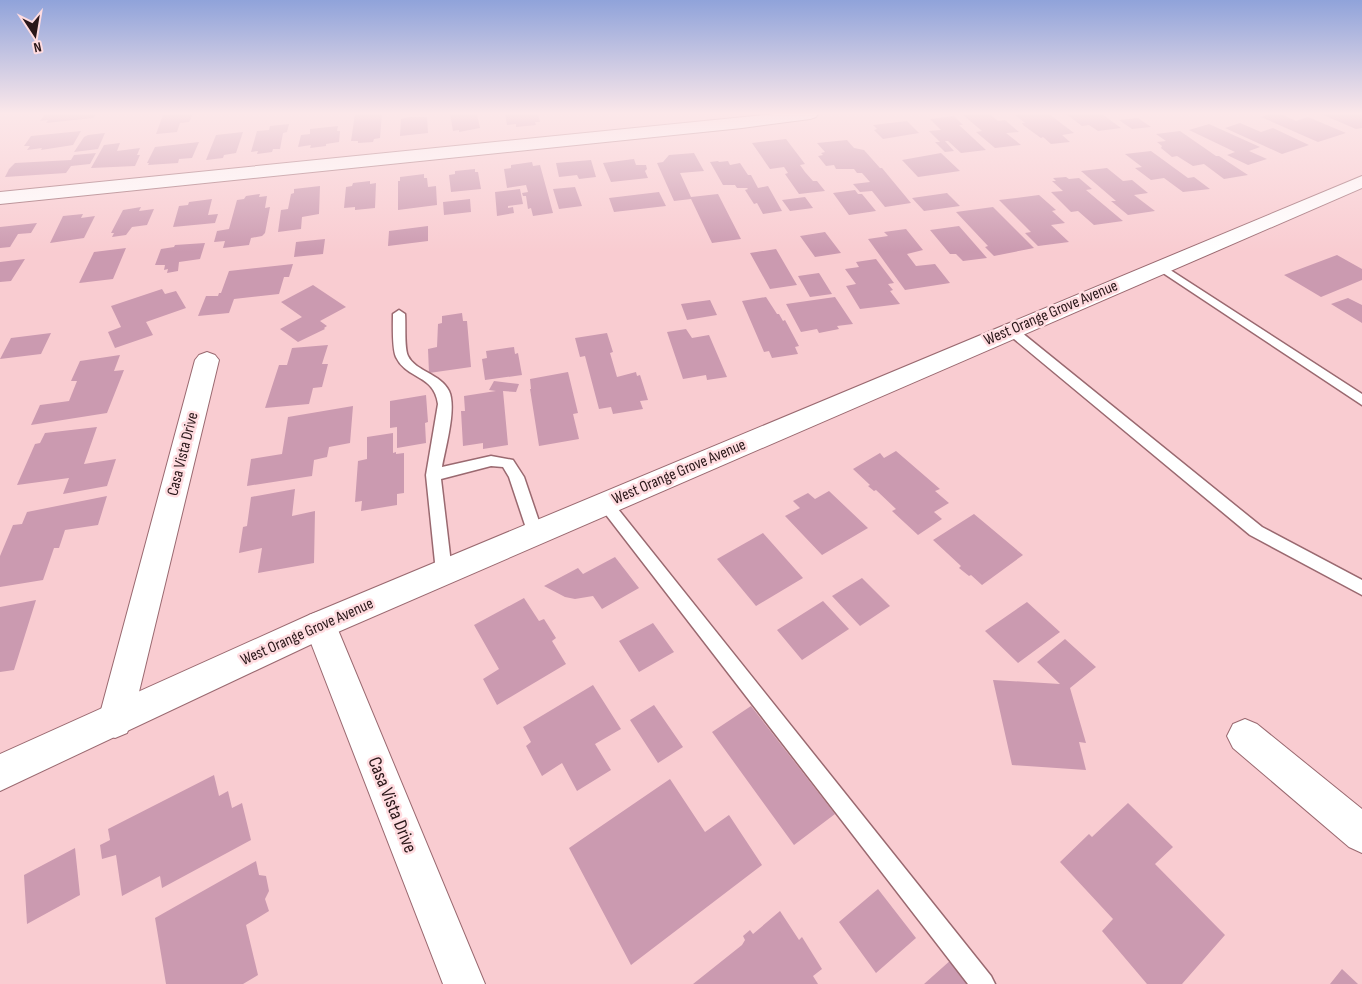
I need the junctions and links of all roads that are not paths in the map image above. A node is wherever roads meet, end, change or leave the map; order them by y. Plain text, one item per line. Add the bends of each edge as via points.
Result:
1 (356, 160) edge
2 (1362, 181) edge
3 (0, 198) edge
4 (1160, 267) junction
5 (399, 314) dead end
6 (1012, 330) junction
7 (207, 360) dead end
8 (1362, 400) edge
9 (433, 475) junction
10 (605, 504) junction
11 (535, 533) junction
12 (444, 572) junction
13 (1362, 588) edge
14 (320, 625) junction
15 (115, 721) junction
16 (1245, 736) dead end
17 (0, 773) edge
18 (1362, 834) edge
19 (464, 984) edge
20 (982, 984) edge

1 - 3 street
2 - 4 street, West Orange Grove Avenue
4 - 6 street, West Orange Grove Avenue
4 - 8 lane
5 - 9 lane via 401,355 407,364 435,382 443,392 445,404
6 - 10 street, West Orange Grove Avenue
6 - 13 lane via 1256,531
7 - 15 street, Casa Vista Drive
9 - 11 lane via 491,461 508,464
9 - 12 lane
10 - 11 street, West Orange Grove Avenue
10 - 20 lane
11 - 12 street, West Orange Grove Avenue
12 - 14 street, West Orange Grove Avenue
14 - 15 street, West Orange Grove Avenue
14 - 19 street, Casa Vista Drive
15 - 17 street, West Orange Grove Avenue
16 - 18 street

